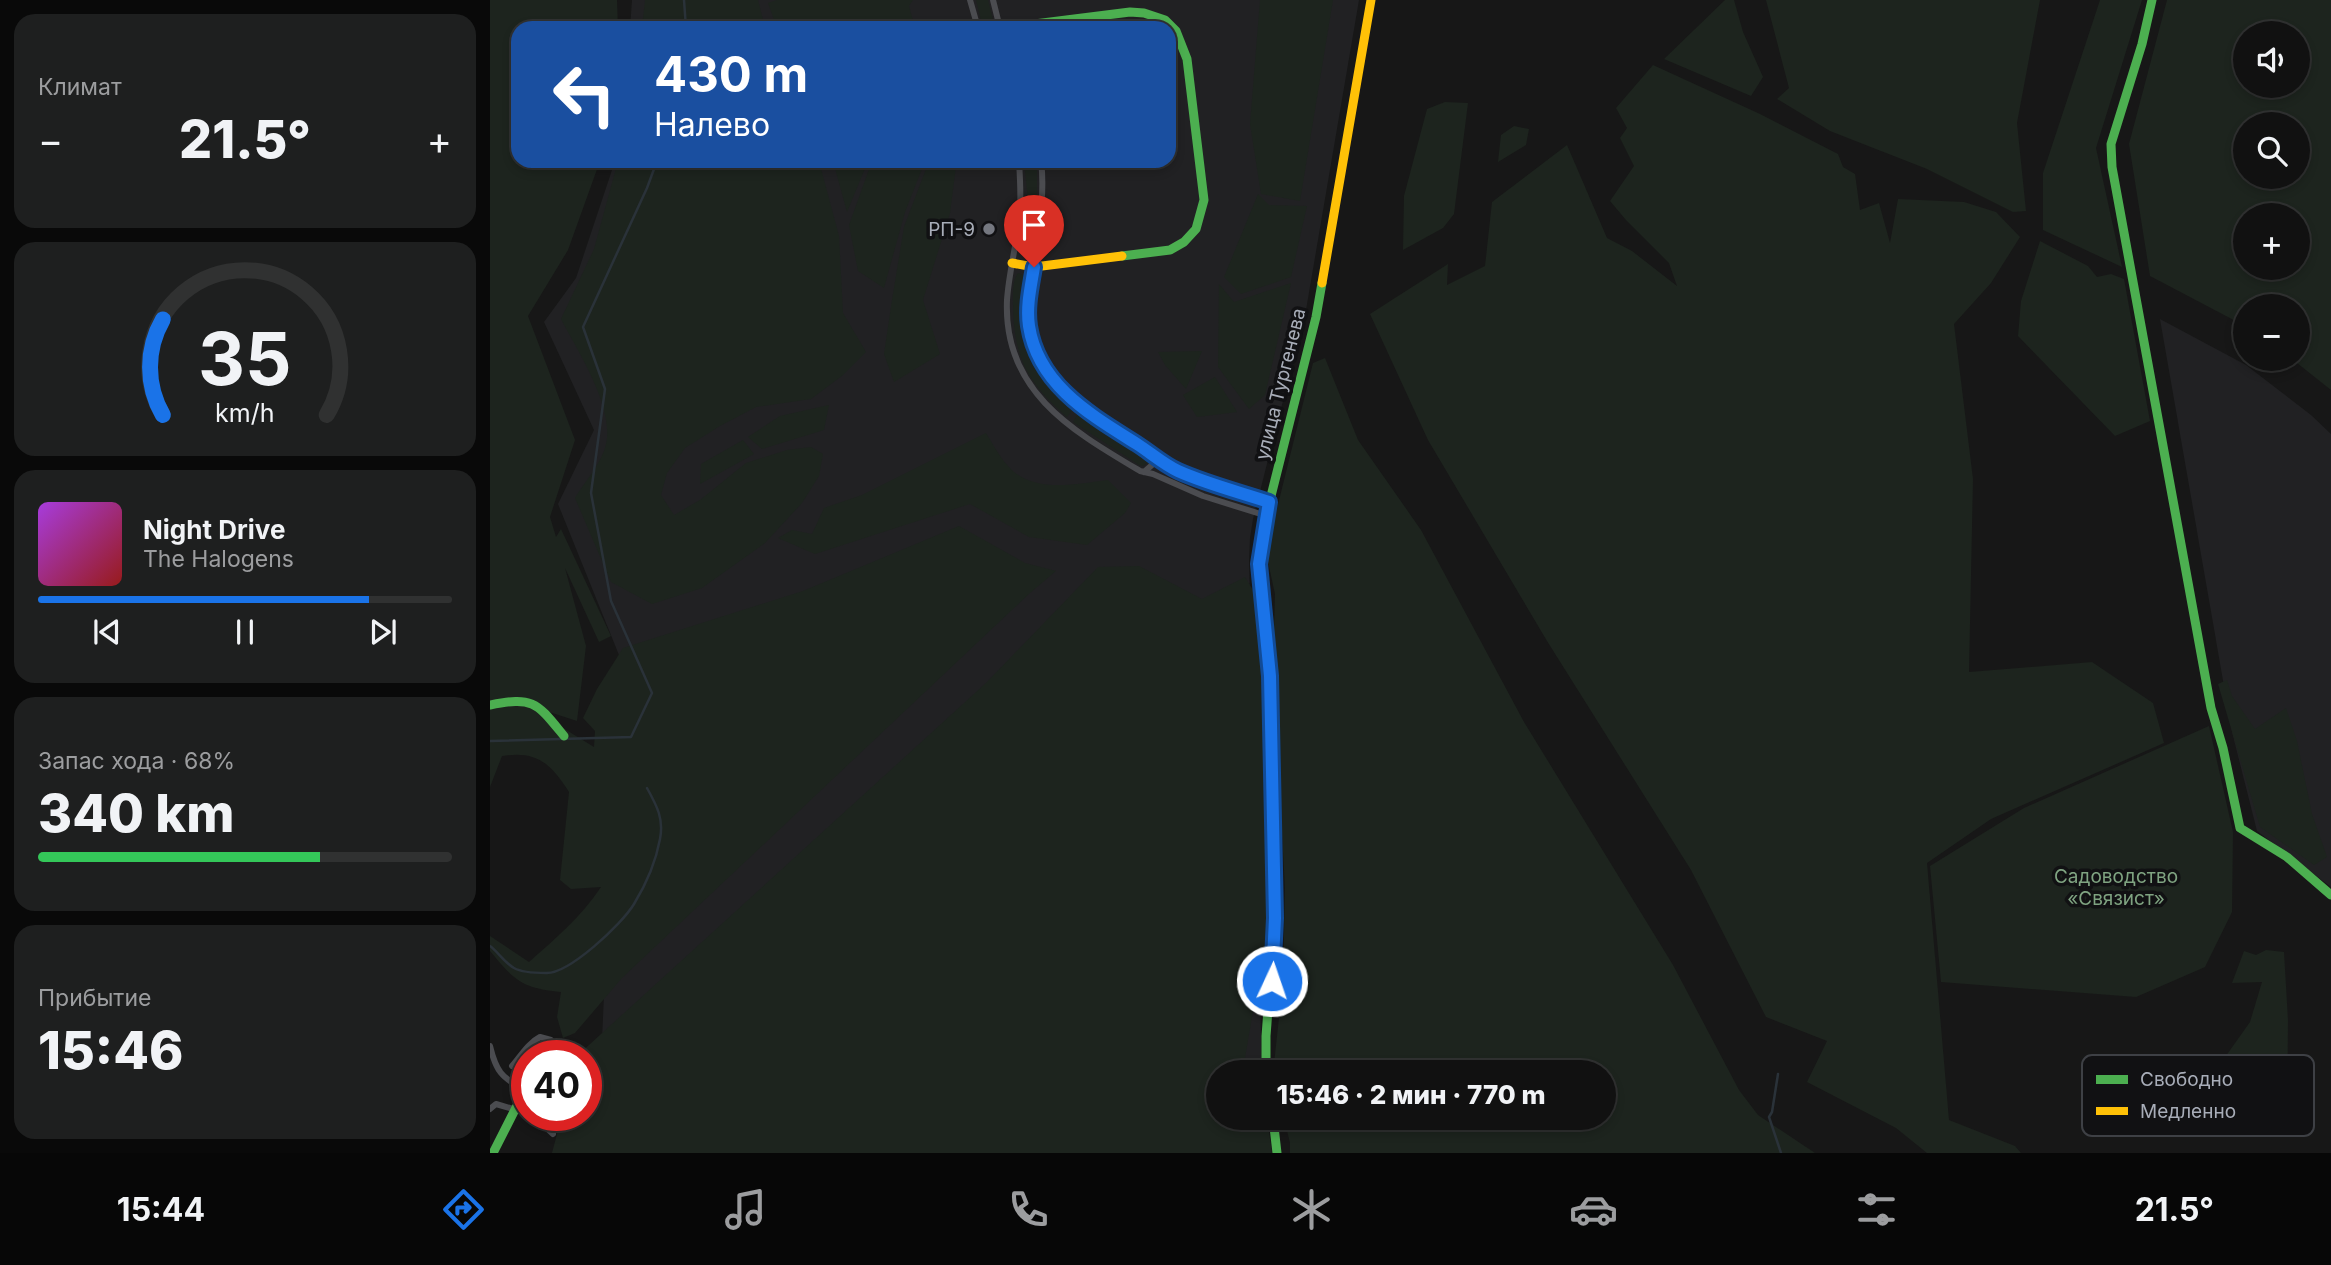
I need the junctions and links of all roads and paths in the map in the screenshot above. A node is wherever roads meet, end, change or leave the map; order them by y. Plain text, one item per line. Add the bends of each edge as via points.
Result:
1 (970, 0) edge
2 (993, 0) edge
3 (1371, 0) edge
4 (2152, 0) edge
5 (976, 21) edge
6 (999, 21) edge
7 (1059, 21) edge
8 (1166, 21) edge
9 (1176, 31) edge
10 (1019, 168) edge
11 (1041, 168) edge
12 (1012, 263) junction
13 (1034, 267) junction
14 (1150, 453) junction
15 (1142, 472) junction
16 (1269, 502) junction
17 (1267, 516) junction
18 (490, 705) edge
19 (564, 736) dead end
20 (2331, 895) edge
21 (490, 1046) edge
22 (1267, 1060) edge
23 (511, 1082) edge
24 (511, 1108) edge
25 (490, 1110) edge
26 (511, 1119) edge
27 (1274, 1130) edge
28 (550, 1131) edge
29 (553, 1134) dead end
30 (493, 1153) edge
31 (1277, 1153) edge

1 - 5 street
2 - 6 street
3 - 16 street, улица Тургенева via 1316,317
4 - 20 street via 2111,144 2112,167 2211,708 2240,828 2287,857
7 - 8 street via 1144,13
9 - 13 street via 1187,59 1204,200 1200,221 1178,246 1160,252
10 - 12 street via 1020,210
11 - 13 street
12 - 13 street
12 - 15 street via 1007,329 1024,378 1066,424
13 - 14 street via 1029,324 1050,377 1080,406
14 - 15 street via 1152,465
14 - 16 street via 1177,470
15 - 17 street
16 - 17 street, улица Тургенева
17 - 22 street, улица Тургенева via 1259,564 1270,676 1275,918
18 - 19 street via 527,699 536,702
21 - 23 street via 495,1067
24 - 25 street via 496,1104
26 - 30 street
27 - 31 street
28 - 29 street

